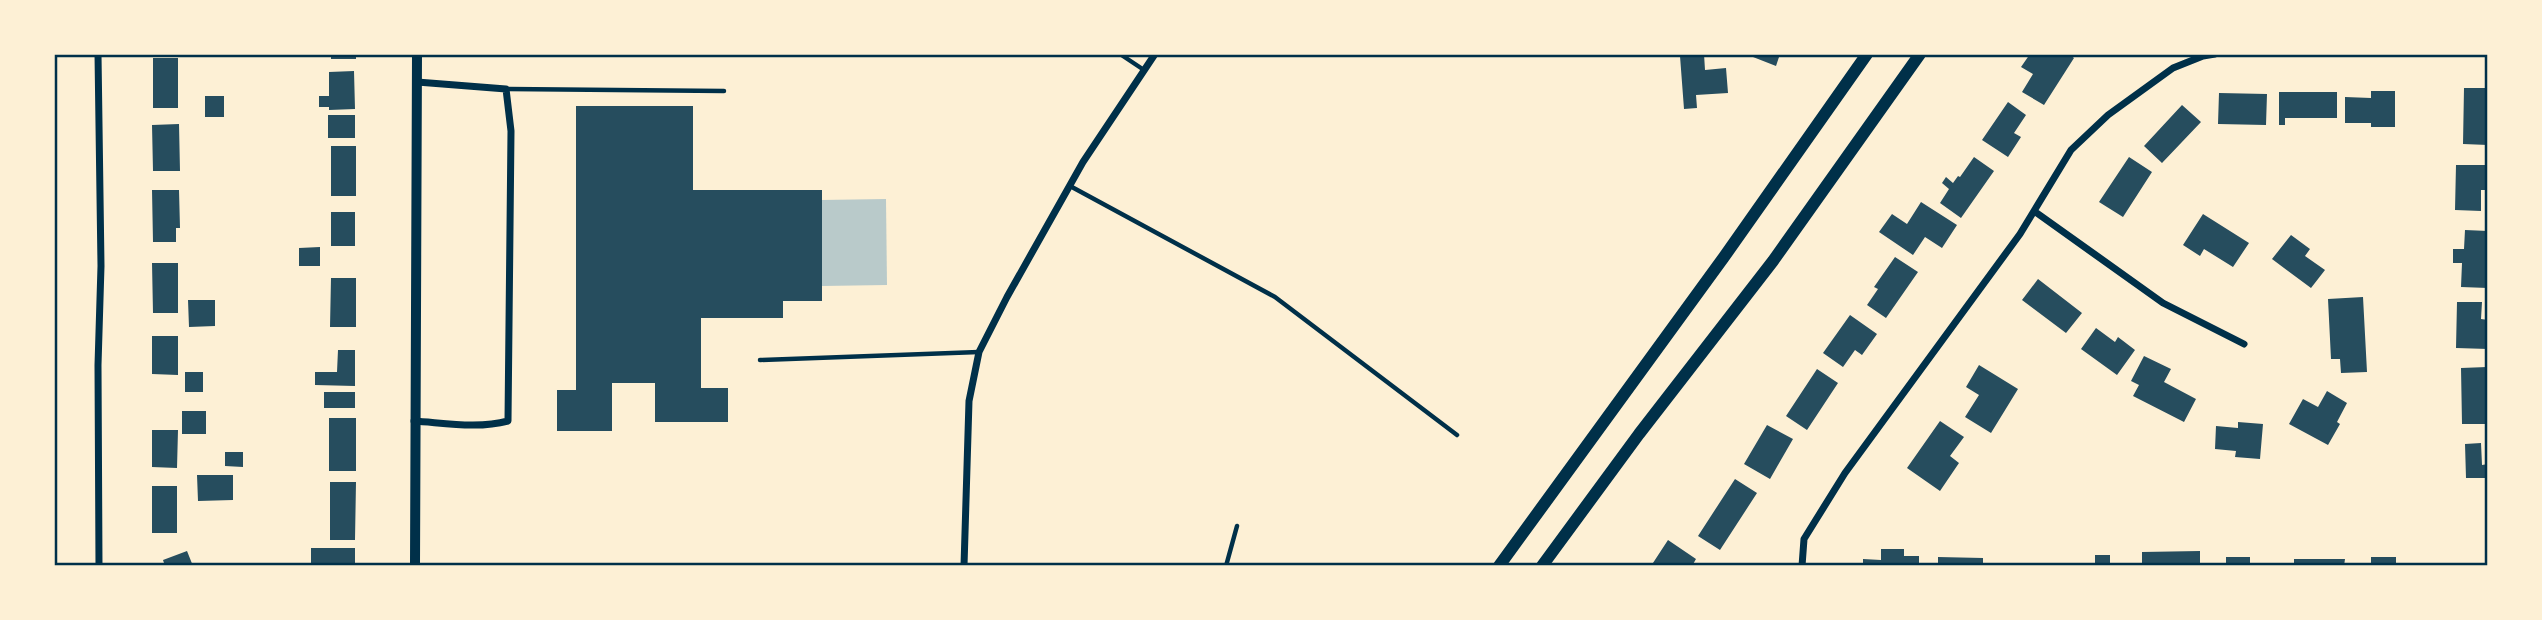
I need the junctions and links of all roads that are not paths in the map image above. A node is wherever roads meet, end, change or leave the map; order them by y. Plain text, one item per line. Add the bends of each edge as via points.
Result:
1 (98, 54) edge
2 (417, 54) edge
3 (1120, 54) edge
4 (1155, 54) edge
5 (1867, 54) edge
6 (1920, 54) edge
7 (2215, 54) edge
8 (1144, 70) junction
9 (417, 82) junction
10 (506, 89) junction
11 (724, 91) dead end
12 (1070, 186) junction
13 (2034, 211) junction
14 (2244, 344) dead end
15 (979, 352) junction
16 (760, 360) dead end
17 (414, 421) junction
18 (1457, 435) dead end
19 (1237, 526) dead end
20 (99, 566) edge
21 (415, 566) edge
22 (964, 566) edge
23 (1226, 566) edge
24 (1499, 566) edge
25 (1542, 566) edge
26 (1802, 566) edge

1 - 20 street
2 - 9 street
3 - 8 lane
4 - 8 street
5 - 24 main road
6 - 25 main road via 1773,261
7 - 13 street via 2174,68 2108,115 2071,150
8 - 12 street
9 - 10 street
9 - 17 street
10 - 11 lane
10 - 17 street via 511,131 508,421 493,425
12 - 15 street
12 - 18 lane via 1275,297
13 - 14 street via 2163,303
13 - 26 street via 1846,472 1804,539
15 - 16 lane
15 - 22 street via 969,401
17 - 21 street
19 - 23 lane

